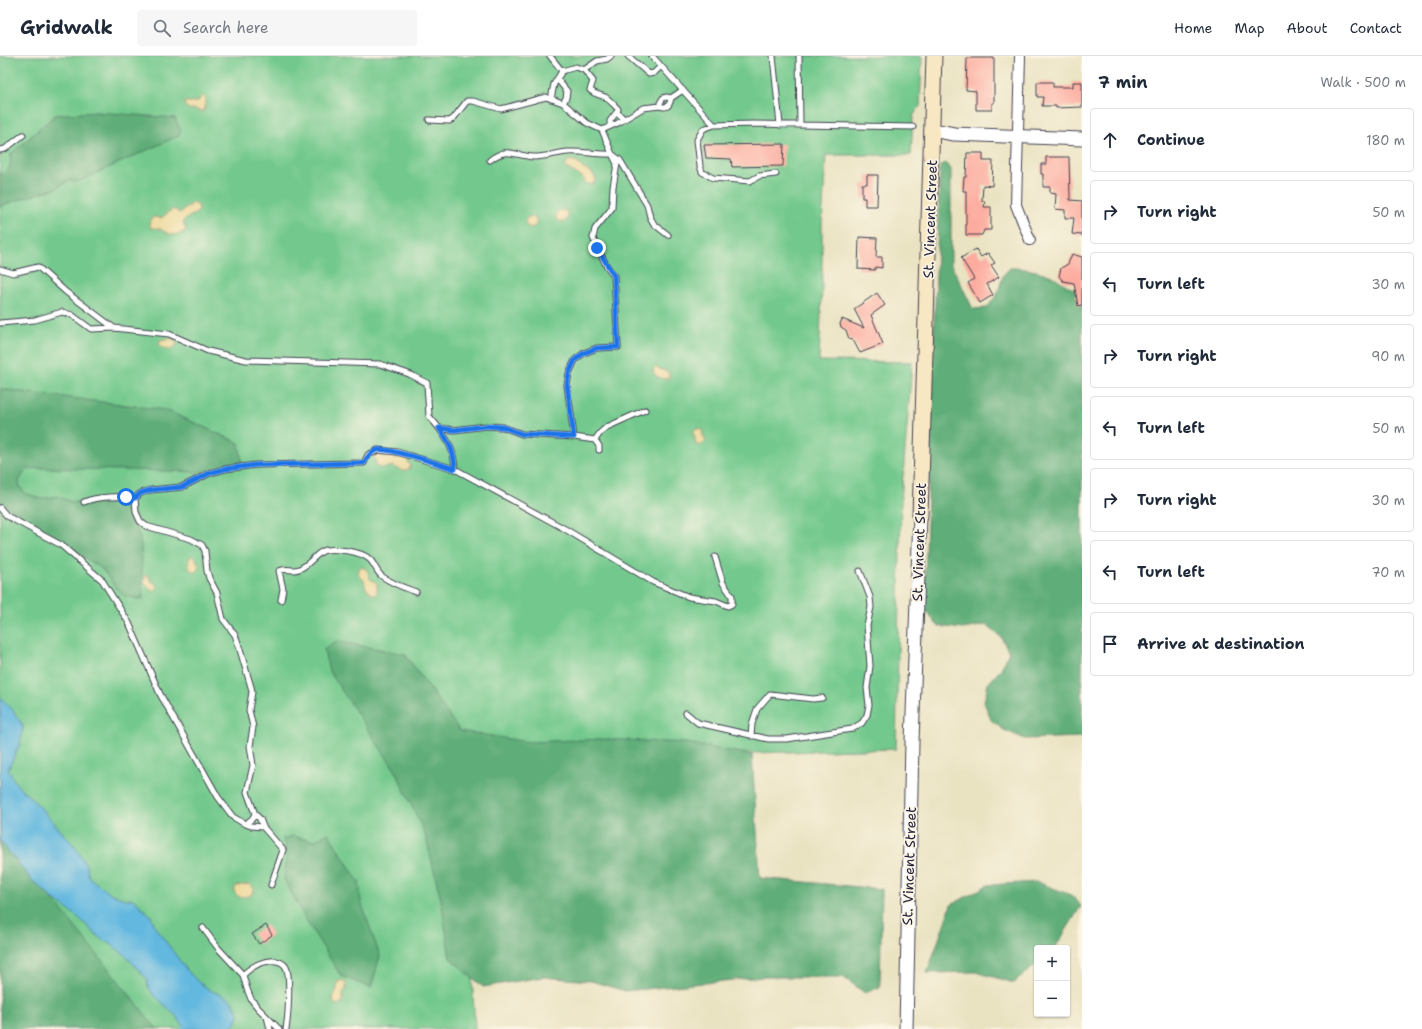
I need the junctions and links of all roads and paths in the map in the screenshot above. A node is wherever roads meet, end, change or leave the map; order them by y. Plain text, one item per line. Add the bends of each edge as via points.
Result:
1 (550, 56) edge
2 (611, 56) edge
3 (638, 56) edge
4 (652, 56) edge
5 (773, 56) edge
6 (799, 56) edge
7 (934, 56) edge
8 (1020, 56) edge
9 (629, 57) edge
10 (661, 66) junction
11 (584, 70) junction
12 (562, 71) junction
13 (557, 79) junction
14 (683, 90) junction
15 (671, 98) junction
16 (551, 99) junction
17 (562, 103) junction
18 (660, 106) junction
19 (617, 113) junction
20 (624, 119) junction
21 (429, 120) dead end
22 (714, 125) junction
23 (780, 125) junction
24 (610, 126) junction
25 (800, 126) junction
26 (913, 127) dead end
27 (602, 130) junction
28 (932, 130) junction
29 (23, 135) dead end
30 (1018, 137) junction
31 (1082, 139) edge
32 (0, 150) edge
33 (612, 154) junction
34 (490, 160) dead end
35 (776, 174) dead end
36 (668, 235) dead end
37 (1030, 240) dead end
38 (0, 269) edge
39 (0, 323) edge
40 (114, 328) junction
41 (645, 410) dead end
42 (439, 428) junction
43 (574, 437) junction
44 (595, 440) junction
45 (599, 450) dead end
46 (455, 469) junction
47 (135, 498) junction
48 (84, 502) dead end
49 (0, 508) edge
50 (920, 516) joint
51 (715, 557) dead end
52 (860, 572) dead end
53 (416, 592) dead end
54 (280, 600) dead end
55 (822, 698) dead end
56 (686, 714) dead end
57 (751, 736) junction
58 (255, 814) junction
59 (245, 824) junction
60 (263, 827) junction
61 (271, 885) dead end
62 (202, 928) dead end
63 (244, 975) junction
64 (266, 1016) junction
65 (270, 1029) edge
66 (279, 1029) edge
67 (286, 1029) edge
68 (906, 1029) edge

1 - 12 lane
2 - 11 lane via 597,61
3 - 9 lane
4 - 10 lane
5 - 23 lane
6 - 25 lane
7 - 28 main road, St. Vincent Street
8 - 30 street
9 - 10 lane via 649,74
10 - 14 lane
11 - 12 lane via 576,67
11 - 19 lane via 592,81 590,90 607,98 618,109
12 - 13 lane
13 - 16 lane
13 - 17 lane via 567,91
14 - 15 lane
14 - 22 lane
15 - 18 lane via 663,98
15 - 18 lane via 668,106
16 - 17 lane
16 - 21 lane via 546,97 501,109 473,101 467,102 449,121
17 - 27 lane via 587,123
18 - 20 lane via 643,108
19 - 20 lane
19 - 24 lane via 610,121
20 - 24 lane
22 - 23 lane
22 - 35 lane via 703,129 697,140 702,172 713,178 750,181 759,176
23 - 25 lane
24 - 27 lane
25 - 26 lane
27 - 33 lane
28 - 30 street via 954,134
28 - 50 main road, St. Vincent Street
29 - 32 lane
30 - 31 street
30 - 37 street via 1016,205
33 - 34 lane via 569,152 535,157 509,152 498,154
33 - 36 lane via 620,160 647,205 654,224
33 - 43 lane via 617,164 612,208 595,229 593,238 614,276 618,347 597,348 575,360 567,385
38 - 40 lane via 13,273 38,267
39 - 40 lane via 35,320 62,312 72,315 91,329
40 - 42 lane via 169,334 208,351 246,360 380,364 427,383 430,416
41 - 44 lane via 606,427
42 - 43 lane via 454,430 486,426 503,427 522,434
42 - 46 lane via 454,455
43 - 44 lane
44 - 45 lane
46 - 47 lane via 397,452 378,450 368,455 364,463 256,465 225,469 210,473 182,487 151,490
46 - 51 lane via 565,529 653,582 688,597 716,601 728,606 732,604 732,596 723,583
47 - 48 lane via 90,499
47 - 58 lane via 136,512 146,526 191,539 202,545 205,551 209,578 217,592 224,619 235,635 252,692 249,710 253,727 250,746 253,765 247,792
49 - 59 lane via 6,516 61,545 102,580 128,623 160,694 218,797 233,817
50 - 68 street, St. Vincent Street
52 - 57 lane via 871,608 867,626 869,705 862,723 852,729 787,739
53 - 54 lane via 382,576 369,558 336,549 325,550 307,566 297,570 284,568 279,571 283,589
55 - 57 lane via 770,694 757,709
56 - 57 lane via 698,723
58 - 59 lane
58 - 60 lane
59 - 60 lane
60 - 61 lane via 283,850
62 - 63 lane
63 - 64 lane via 251,999
63 - 67 lane via 257,964 267,961 278,961 286,966
64 - 65 lane
64 - 66 lane

